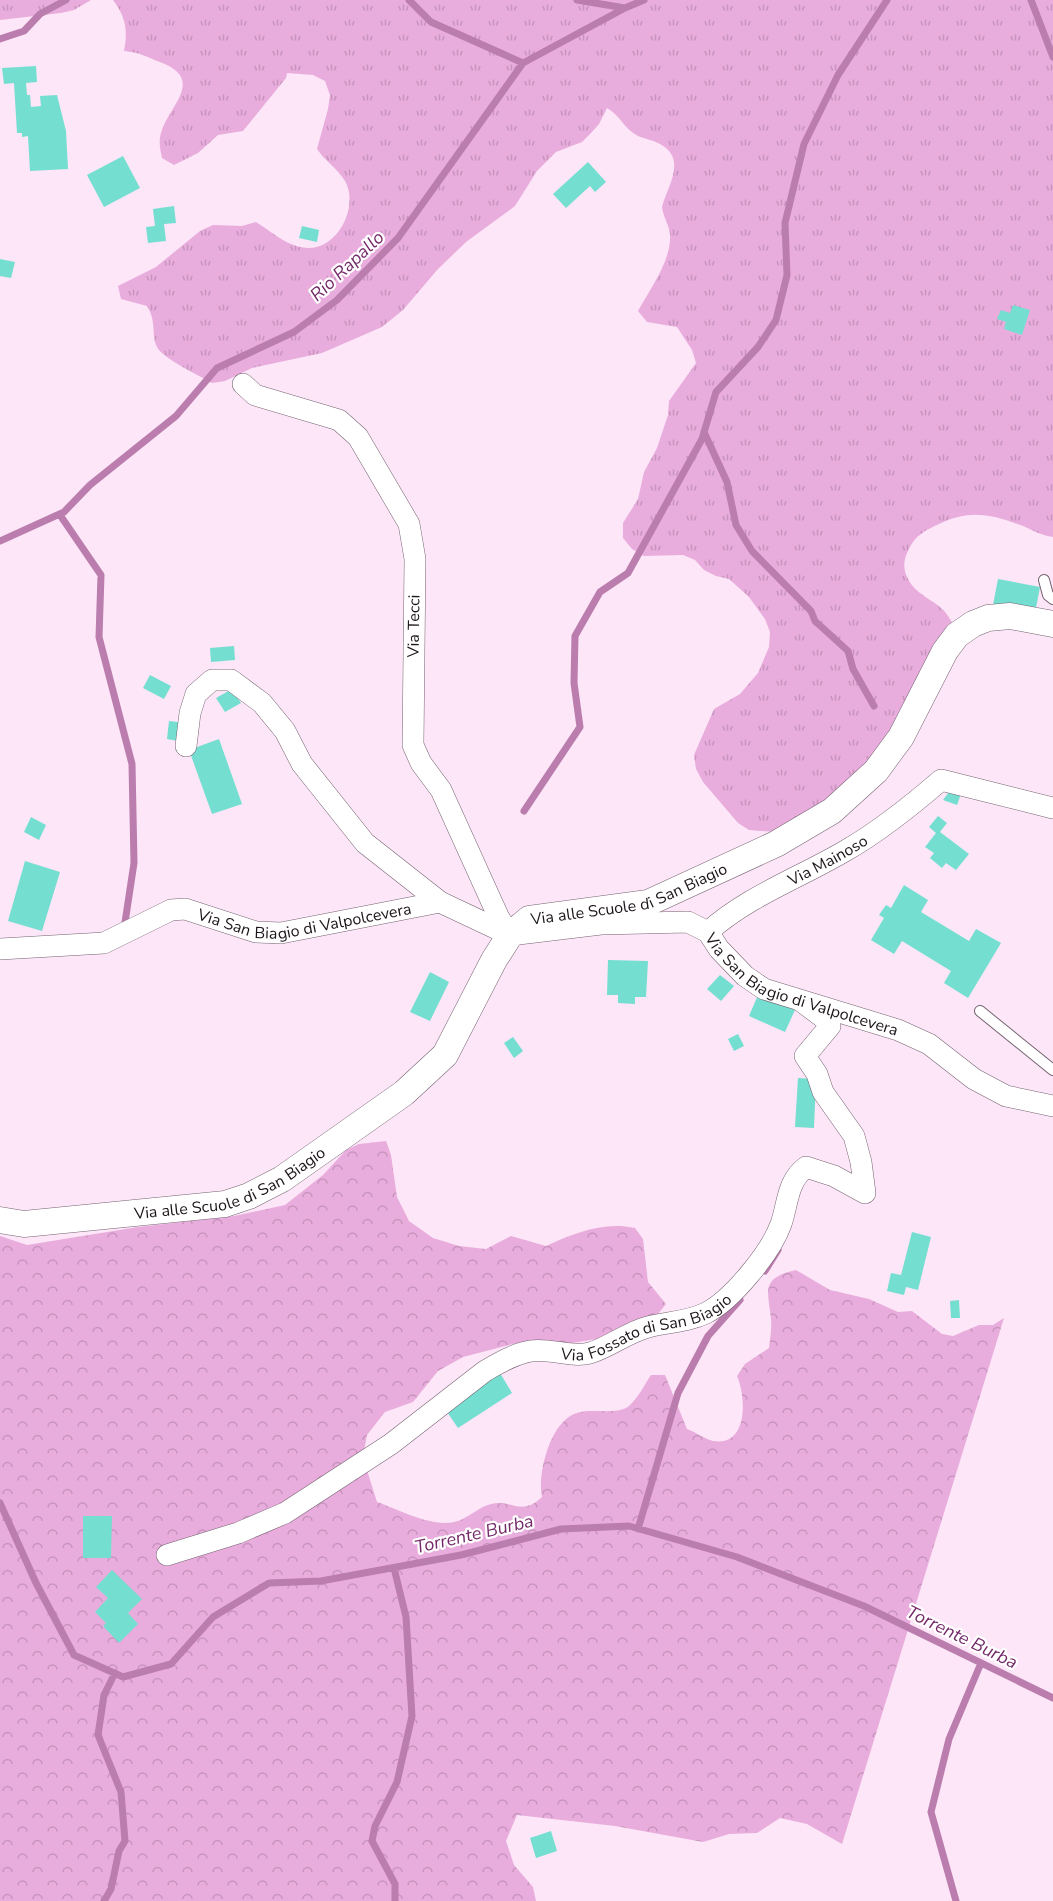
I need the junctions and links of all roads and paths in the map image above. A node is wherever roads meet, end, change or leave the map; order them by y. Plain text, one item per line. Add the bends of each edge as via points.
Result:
1 (243, 384) dead end
2 (1044, 580) dead end
3 (1053, 598) edge
4 (1053, 624) edge
5 (186, 746) dead end
6 (1053, 808) edge
7 (440, 902) junction
8 (708, 932) junction
9 (510, 935) junction
10 (0, 949) edge
11 (801, 1001) junction
12 (980, 1011) dead end
13 (1053, 1070) edge
14 (1053, 1106) edge
15 (0, 1220) edge
16 (166, 1556) dead end

1 - 9 street, Via Tecci via 255,395 339,420 358,437 409,524 415,559 413,745 441,790
2 - 3 lane via 1048,595
4 - 9 street, Via alle Scuole di San Biagio via 1010,616 988,618 957,635 901,737 876,771 832,811 785,838 648,903 529,919
5 - 7 street, Via San Biagio di Valpolcevera via 196,694 212,680 239,684 285,731 302,764 365,843
6 - 8 street, Via Mainoso via 941,780 899,816 846,850 729,913
7 - 9 street, Via San Biagio di Valpolcevera
7 - 10 street, Via San Biagio di Valpolcevera via 282,933 256,932 185,909 171,910 104,943
8 - 9 street, Via San Biagio di Valpolcevera via 688,922 664,921
8 - 11 street, Via San Biagio di Valpolcevera via 745,976 764,989
9 - 15 street, Via alle Scuole di San Biagio via 445,1055 404,1093 282,1179 249,1196 200,1208 24,1224
11 - 14 street, Via San Biagio di Valpolcevera via 898,1030 929,1044 975,1080 1006,1096
11 - 16 street, Via Fossato di San Biagio via 829,1022 830,1026 805,1056 823,1092 854,1136 864,1193 834,1176 806,1167 798,1173 769,1248 730,1295 706,1313 647,1327 590,1353 531,1351 502,1361 391,1444 285,1513
12 - 13 lane

